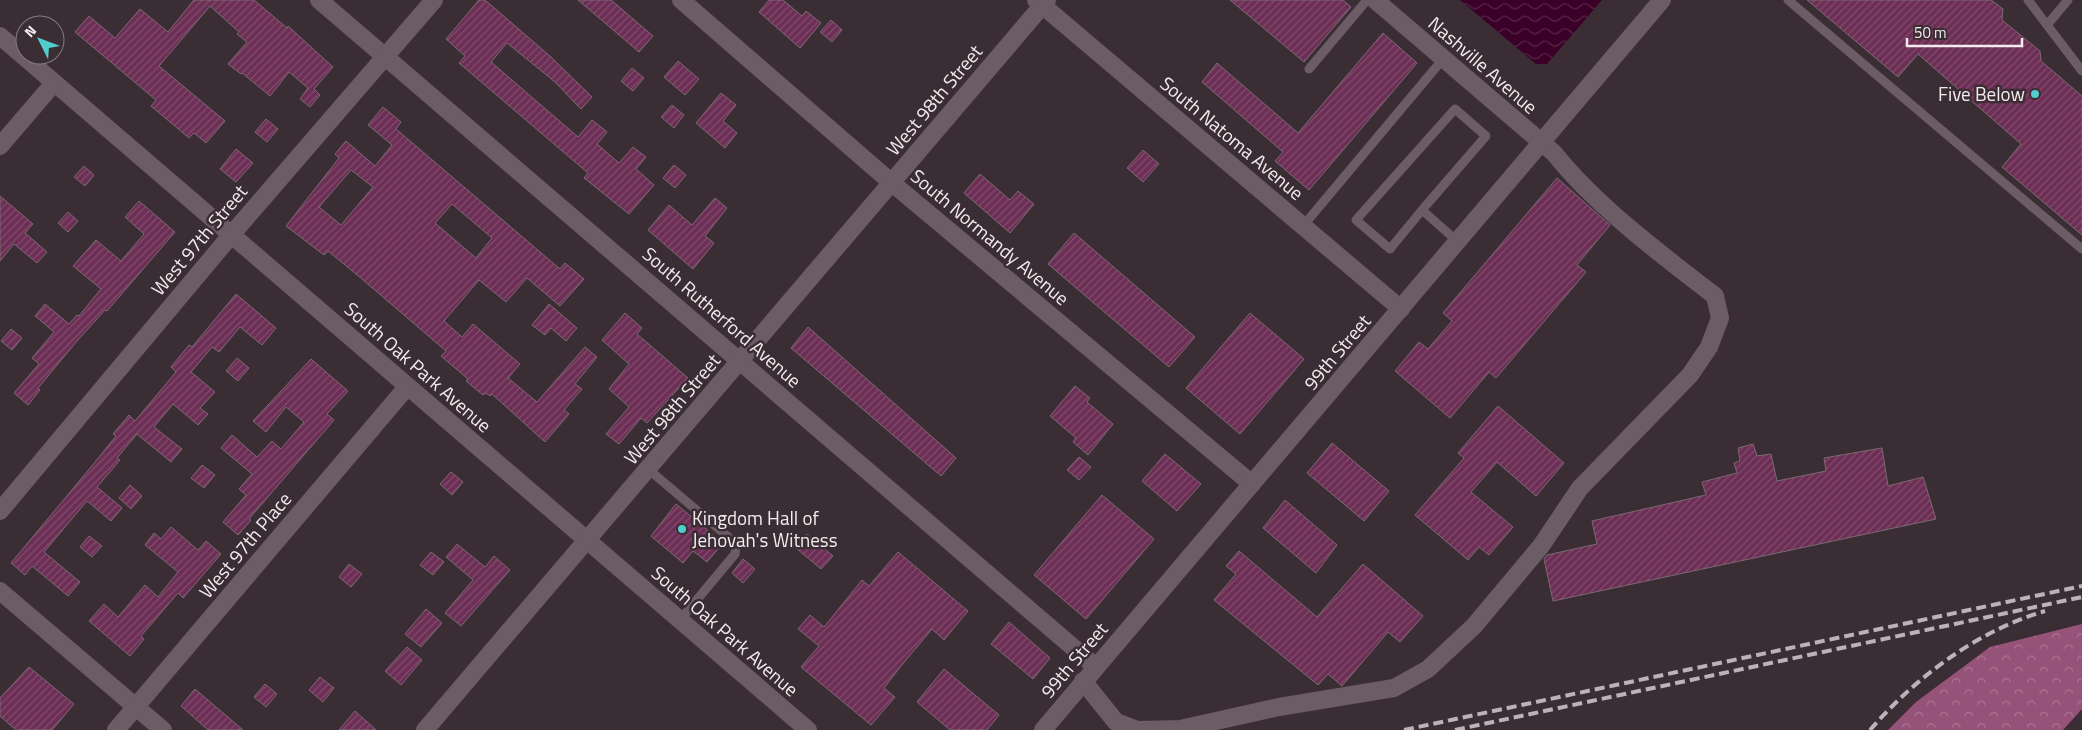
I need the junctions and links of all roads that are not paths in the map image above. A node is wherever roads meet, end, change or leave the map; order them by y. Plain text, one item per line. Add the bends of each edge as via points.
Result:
1 (319, 0) edge
2 (434, 0) edge
3 (680, 0) edge
4 (1367, 0) edge
5 (1375, 0) edge
6 (1662, 0) edge
7 (1788, 0) edge
8 (2028, 0) edge
9 (2068, 0) edge
10 (1041, 2) edge
11 (2047, 25) junction
12 (0, 36) edge
13 (386, 57) junction
14 (1444, 59) junction
15 (1309, 68) dead end
16 (2082, 71) edge
17 (54, 83) junction
18 (1540, 142) junction
19 (0, 146) edge
20 (892, 183) junction
21 (1422, 210) junction
22 (1303, 226) junction
23 (232, 234) junction
24 (1458, 242) junction
25 (2082, 249) edge
26 (1401, 309) junction
27 (741, 361) junction
28 (407, 387) junction
29 (648, 469) junction
30 (1252, 484) junction
31 (0, 511) edge
32 (588, 540) junction
33 (0, 591) edge
34 (680, 620) junction
35 (1096, 667) junction
36 (1083, 681) junction
37 (136, 707) junction
38 (116, 730) edge
39 (163, 730) edge
40 (425, 730) edge
41 (808, 730) edge
42 (1043, 730) edge

1 - 13 street, South Rutherford Avenue
2 - 13 street, West 97th Street
3 - 20 street, South Normandy Avenue
4 - 15 lane
5 - 14 street, Nashville Avenue
6 - 18 street, 99th Street
7 - 25 lane
8 - 11 lane
9 - 11 lane
10 - 20 street, West 98th Street
10 - 22 street, South Natoma Avenue
11 - 16 lane
12 - 17 street, South Oak Park Avenue
13 - 23 street, West 97th Street
13 - 27 street, South Rutherford Avenue
14 - 18 street, Nashville Avenue
14 - 22 lane
17 - 19 street
17 - 23 street, South Oak Park Avenue
18 - 24 street, 99th Street
18 - 36 street, Nashville Avenue via 1608,207 1715,296 1720,318 1709,347 1690,376 1580,488 1541,546 1474,626 1428,669 1394,688 1279,707 1180,730 1137,730 1116,722
20 - 27 street, West 98th Street
20 - 30 street, South Normandy Avenue
21 - 21 lane via 1390,249 1356,220 1455,109 1486,136
21 - 24 lane
22 - 26 street, South Natoma Avenue
23 - 28 street, South Oak Park Avenue
23 - 31 street, West 97th Street
24 - 26 street, 99th Street
26 - 30 street, 99th Street
27 - 29 street, West 98th Street
27 - 35 street, South Rutherford Avenue
28 - 32 street, South Oak Park Avenue
28 - 37 street, West 97th Place
29 - 32 street, West 98th Street
29 - 34 lane via 733,541 736,547 734,554
30 - 35 street, 99th Street
32 - 34 street, South Oak Park Avenue
32 - 40 street, West 98th Street
33 - 37 street
34 - 41 street, South Oak Park Avenue
35 - 36 street, 99th Street
36 - 42 street, 99th Street
37 - 38 street, West 97th Place
37 - 39 street

